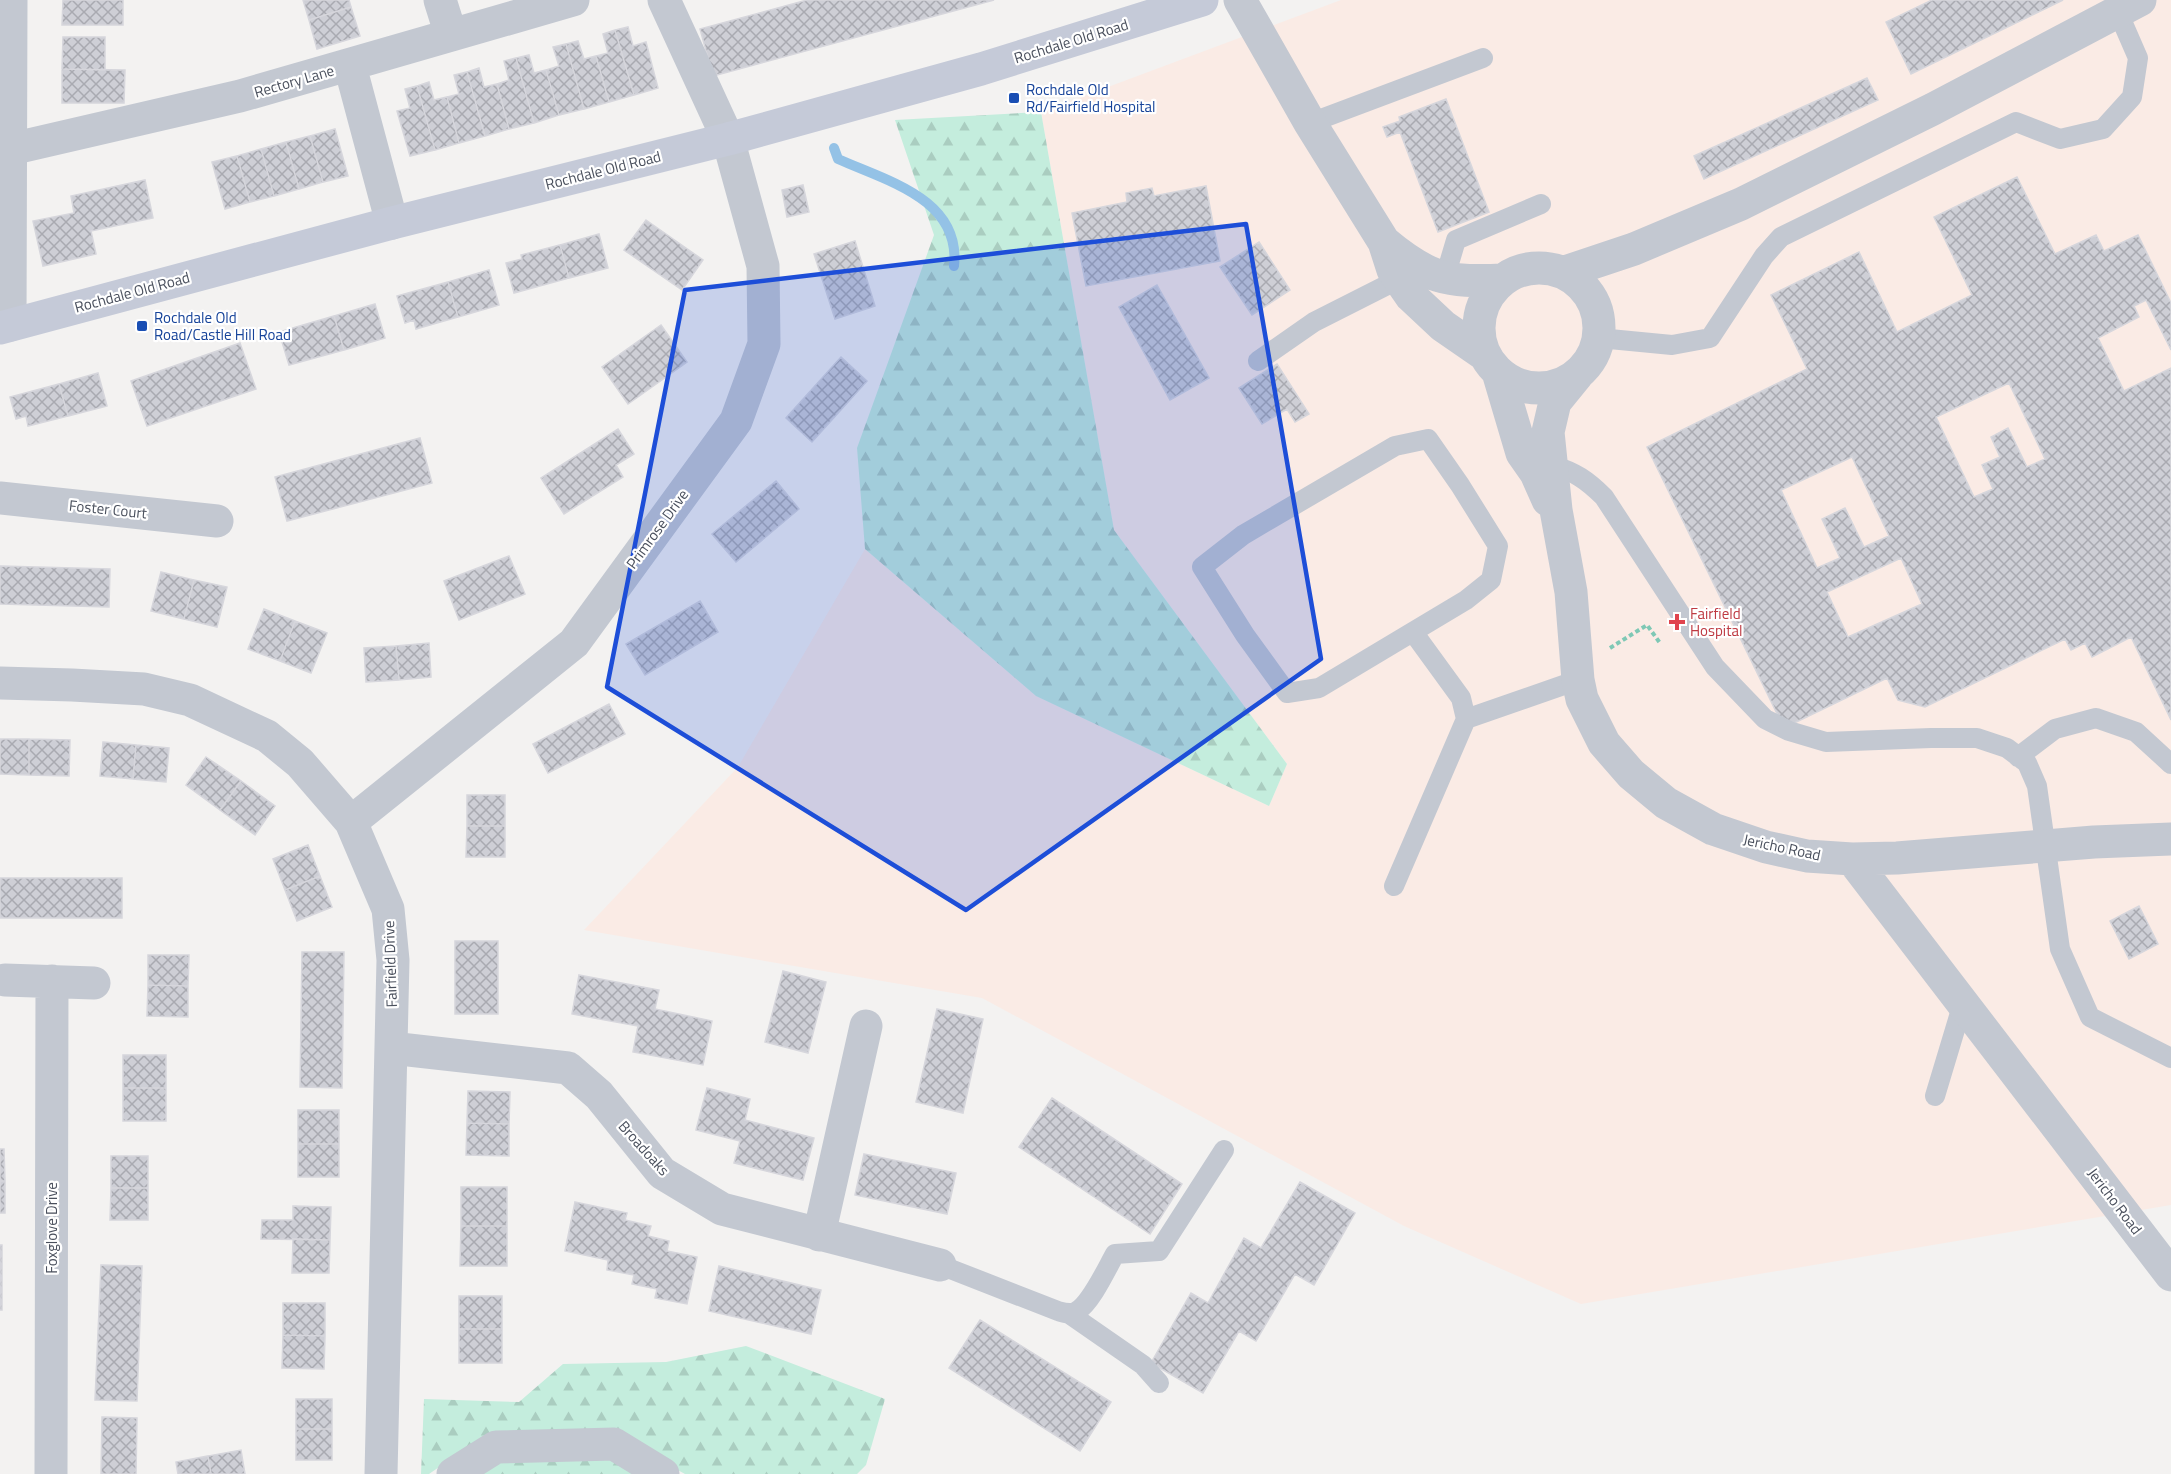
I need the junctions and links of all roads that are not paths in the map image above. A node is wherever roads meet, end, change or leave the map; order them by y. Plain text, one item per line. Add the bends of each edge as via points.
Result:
1 (11, 0) edge
2 (440, 0) edge
3 (573, 0) edge
4 (664, 0) edge
5 (1202, 0) edge
6 (1240, 0) edge
7 (2129, 6) edge
8 (451, 36) junction
9 (1483, 58) dead end
10 (350, 66) junction
11 (5, 69) edge
12 (1310, 123) junction
13 (728, 139) junction
14 (11, 149) junction
15 (1541, 204) dead end
16 (392, 223) junction
17 (1384, 242) junction
18 (1565, 272) junction
19 (1445, 278) junction
20 (1399, 279) junction
21 (1502, 280) junction
22 (5, 326) edge
23 (1599, 338) junction
24 (1258, 361) dead end
25 (1492, 364) junction
26 (1577, 375) junction
27 (1552, 465) junction
28 (0, 498) edge
29 (217, 521) dead end
30 (1560, 533) junction
31 (1413, 632) junction
32 (1578, 680) junction
33 (0, 683) edge
34 (1466, 718) junction
35 (2018, 757) junction
36 (2171, 764) edge
37 (351, 822) junction
38 (2171, 839) edge
39 (2046, 847) junction
40 (1852, 859) junction
41 (1394, 886) dead end
42 (5, 980) dead end
43 (52, 981) junction
44 (94, 983) dead end
45 (1963, 1003) junction
46 (866, 1026) dead end
47 (391, 1048) junction
48 (2171, 1058) edge
49 (1935, 1096) dead end
50 (1224, 1150) dead end
51 (819, 1235) junction
52 (940, 1264) joint
53 (2169, 1269) edge
54 (1068, 1313) junction
55 (1159, 1383) dead end
56 (51, 1474) edge
57 (381, 1474) edge
58 (453, 1474) edge
59 (663, 1474) edge

1 - 11 street
2 - 8 street
3 - 8 street, Rectory Lane
4 - 13 street
5 - 13 main road, Rochdale Old Road via 981,69
6 - 12 street
7 - 18 street via 1741,204 1634,249
7 - 23 lane via 2138,58 2132,97 2103,129 2060,139 2016,122 1781,237 1710,338 1672,345
8 - 10 street, Rectory Lane
9 - 12 lane
10 - 14 street, Rectory Lane
10 - 16 street
11 - 14 street
12 - 17 street
13 - 16 main road, Rochdale Old Road
13 - 37 street, Primrose Drive via 763,266 764,344 736,421 574,643
14 - 22 street
15 - 19 lane via 1456,240
16 - 22 main road, Rochdale Old Road
17 - 19 street via 1403,258
17 - 20 street
18 - 21 street via 1541,267 1520,270
18 - 23 street via 1594,301
19 - 21 street via 1466,282
20 - 24 lane via 1314,322
20 - 25 street via 1443,326
21 - 25 street via 1489,294 1480,313 1479,334
23 - 26 street via 1592,359
25 - 26 street via 1516,384 1536,388 1559,385
25 - 30 street via 1522,453 1536,473
26 - 27 street, Jericho Road via 1555,402 1551,416 1548,432
27 - 30 street, Jericho Road
27 - 35 lane via 1572,471 1604,497 1715,667 1765,719 1826,742 1977,738 2007,748
28 - 29 street, Foster Court
30 - 32 street, Jericho Road via 1571,592
31 - 31 lane via 1319,688 1287,693 1202,567 1243,535 1395,446 1428,439 1498,546 1491,580
31 - 34 lane via 1461,698
32 - 34 lane
32 - 40 street, Jericho Road via 1582,699 1604,743 1630,774 1666,803 1713,829 1766,847 1808,856
33 - 37 street, Fairfield Drive via 144,689 190,700 267,736 300,763
34 - 41 lane
35 - 36 lane via 2055,729 2096,718 2136,732
35 - 39 lane via 2027,763 2037,786
37 - 47 street, Fairfield Drive via 388,909 393,960
38 - 39 street
39 - 40 street
39 - 48 lane via 2060,949 2090,1017
40 - 45 street, Jericho Road
42 - 43 street
43 - 44 street
43 - 56 street, Foxglove Drive
45 - 49 lane
45 - 53 street, Jericho Road
46 - 51 street
47 - 51 street, Broadoaks via 568,1068 599,1095 662,1173 722,1209
47 - 57 street, Fairfield Drive
50 - 54 lane via 1159,1251 1115,1254 1087,1302
51 - 52 street, Broadoaks
52 - 54 lane
54 - 55 lane via 1143,1365
58 - 59 street via 496,1448 614,1444

